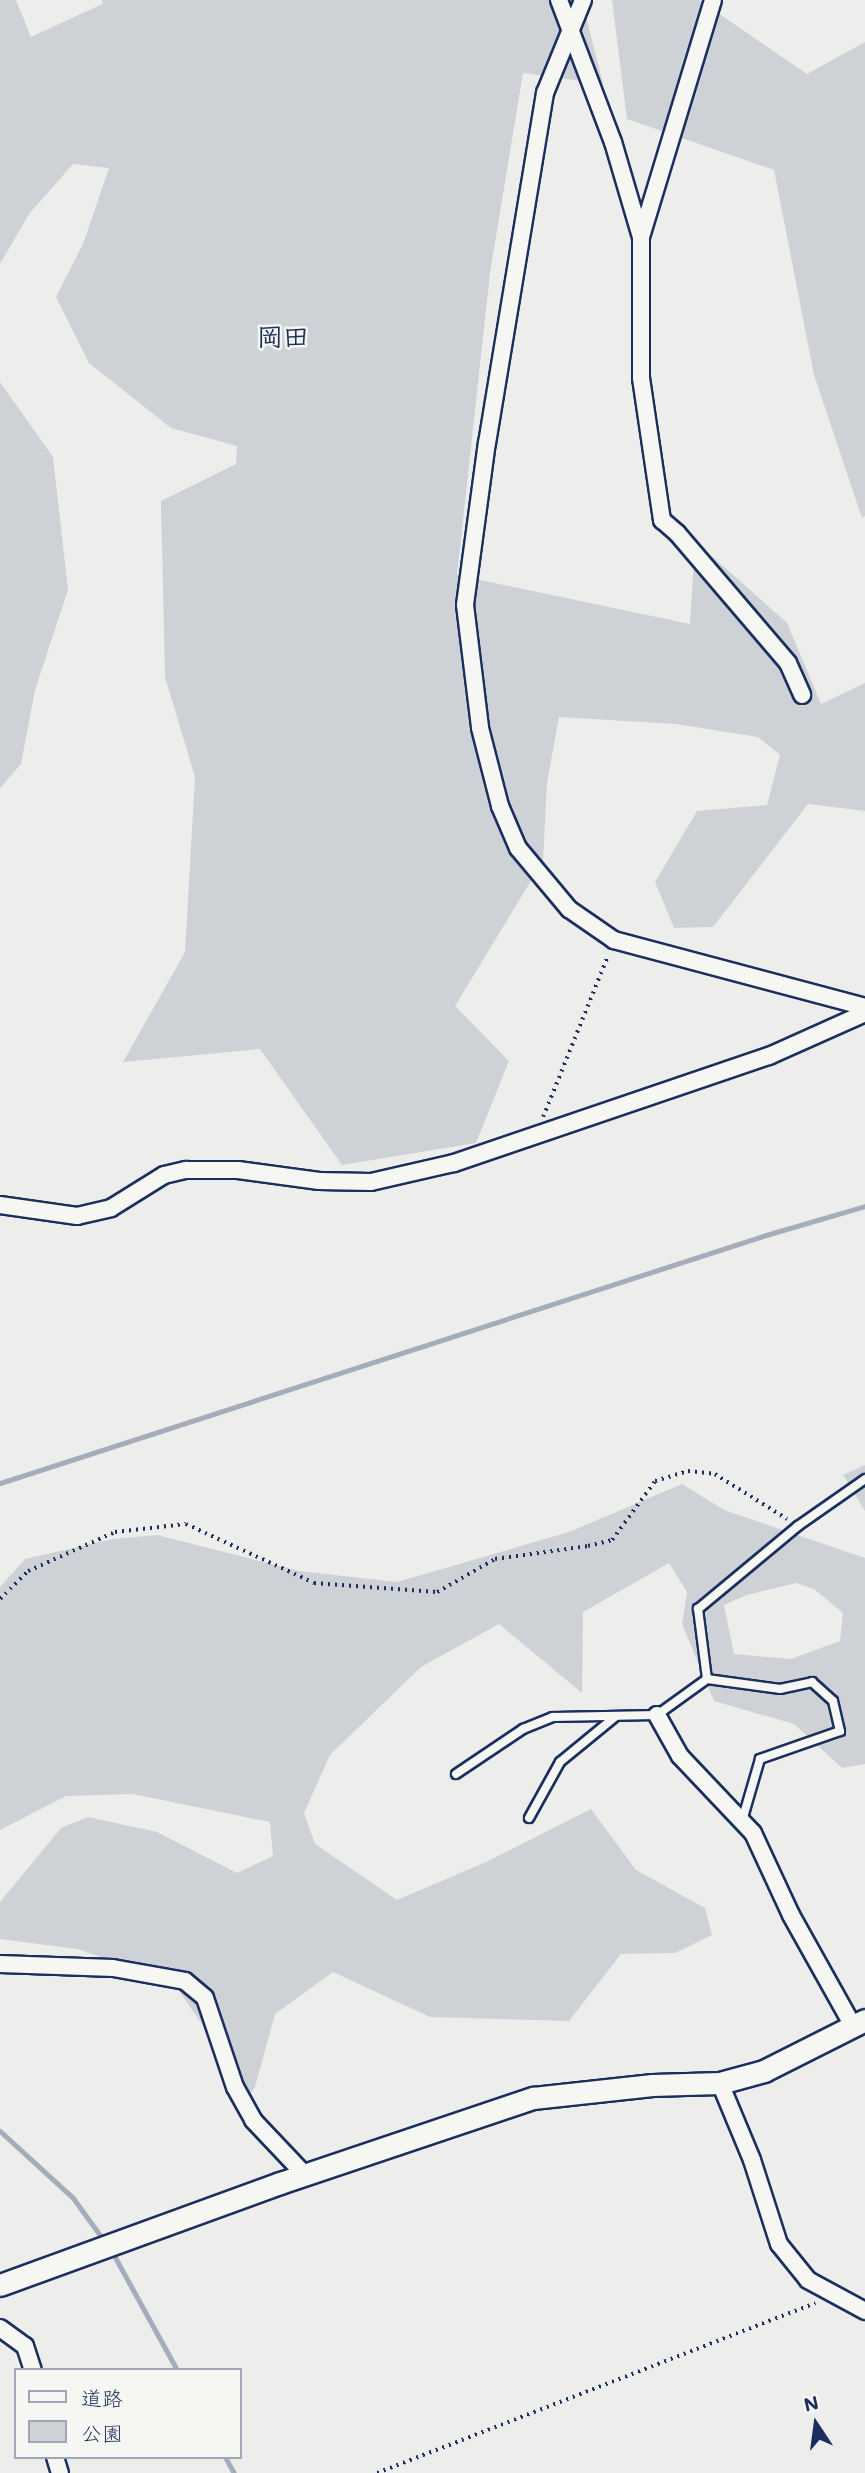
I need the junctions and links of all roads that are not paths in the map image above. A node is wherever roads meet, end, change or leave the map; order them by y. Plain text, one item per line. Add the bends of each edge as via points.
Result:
1 (559, 0) edge
2 (583, 0) edge
3 (713, 0) edge
4 (572, 32) junction
5 (641, 237) junction
6 (802, 695) dead end
7 (865, 1007) edge
8 (865, 1013) edge
9 (0, 1205) edge
10 (865, 1479) edge
11 (707, 1679) junction
12 (657, 1715) junction
13 (616, 1716) junction
14 (456, 1774) dead end
15 (529, 1818) dead end
16 (742, 1821) junction
17 (0, 1964) edge
18 (859, 2023) edge
19 (720, 2083) junction
20 (304, 2174) junction
21 (0, 2285) edge
22 (865, 2311) edge
23 (0, 2328) edge
24 (32, 2368) edge

1 - 4 street
2 - 4 street
3 - 5 street
4 - 5 street via 613,142
4 - 7 street via 545,93 487,442 465,606 480,728 500,806 518,848 569,909 614,940
5 - 6 street via 641,378 662,520 788,663
8 - 9 street via 769,1056 454,1163 371,1182 186,1170 163,1175 111,1208 77,1216
10 - 11 lane via 798,1526 698,1609
11 - 12 lane
11 - 16 lane via 780,1689 812,1682 833,1701 840,1731 760,1759
12 - 13 lane
12 - 16 street via 681,1756
13 - 14 lane via 554,1717 523,1729
13 - 15 lane via 560,1762
16 - 18 street via 753,1833 791,1915
17 - 20 street via 113,1968 185,1981 205,1998 235,2087 253,2120
18 - 19 street via 764,2071
19 - 20 street via 533,2098
19 - 22 street via 752,2160 779,2244 808,2280
20 - 21 street
23 - 24 street via 25,2346

